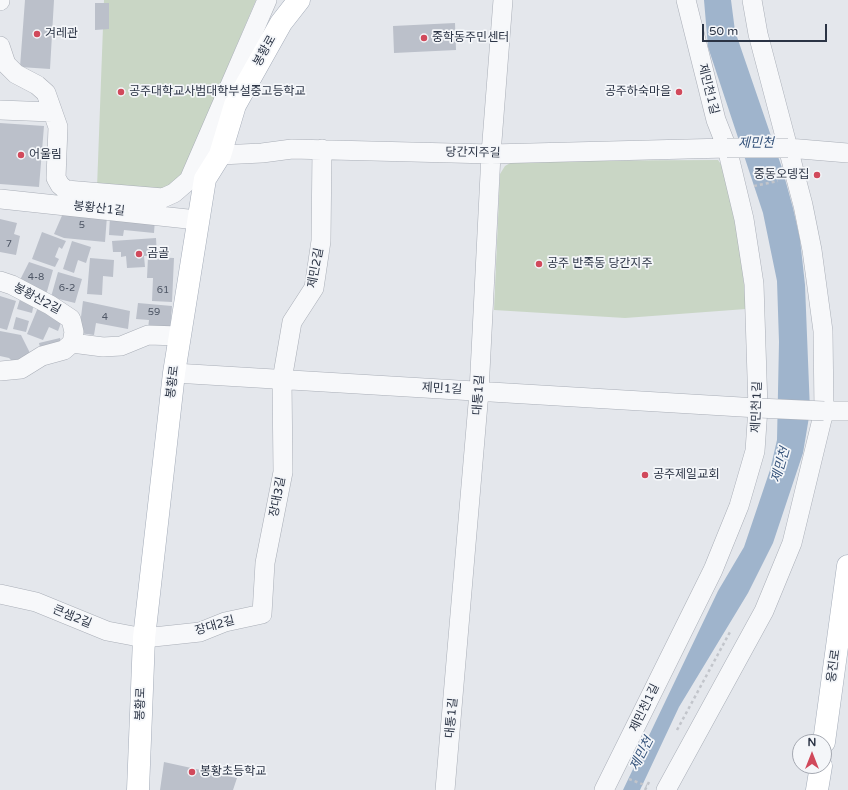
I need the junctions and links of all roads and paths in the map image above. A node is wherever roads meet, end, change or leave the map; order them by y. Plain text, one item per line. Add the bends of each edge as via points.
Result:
1 (268, 0) edge
2 (299, 0) edge
3 (503, 0) edge
4 (686, 0) edge
5 (752, 0) edge
6 (0, 46) edge
7 (0, 110) edge
8 (52, 112) junction
9 (727, 148) junction
10 (788, 148) junction
11 (322, 149) junction
12 (848, 153) edge
13 (491, 154) junction
14 (220, 155) junction
15 (782, 181) dead end
16 (753, 186) dead end
17 (0, 199) edge
18 (197, 220) junction
19 (0, 281) edge
20 (179, 336) junction
21 (72, 343) junction
22 (0, 371) edge
23 (174, 373) junction
24 (282, 380) junction
25 (479, 392) junction
26 (758, 408) junction
27 (824, 411) junction
28 (848, 411) edge
29 (848, 566) edge
30 (0, 594) edge
31 (262, 614) joint
32 (144, 638) junction
33 (825, 734) edge
34 (820, 774) edge
35 (623, 776) dead end
36 (647, 786) dead end
37 (138, 790) edge
38 (446, 790) edge
39 (604, 790) edge
40 (666, 790) edge
41 (817, 790) edge

1 - 8 street via 189,180 174,193 163,198 66,190 56,178 58,127
2 - 14 main road, 봉황로 via 281,23 235,105
3 - 13 street, 대통1길
4 - 9 street, 제민천1길 via 716,120
5 - 10 street via 758,34
6 - 8 street via 6,64 16,74 46,93
7 - 8 street
9 - 10 street, 당간지주길, bridge
9 - 13 street, 당간지주길
9 - 26 street, 제민천1길 via 744,219 754,284
10 - 12 street, 당간지주길
10 - 27 street via 812,250 823,331
11 - 13 street, 당간지주길
11 - 14 street, 당간지주길
11 - 24 street, 제민2길 via 321,240 314,288 292,322
13 - 25 street, 대통1길
14 - 18 main road, 봉황로 via 205,179
15 - 16 path
17 - 18 street, 봉황산1길
18 - 20 main road, 봉황로
19 - 21 street, 봉황산2길 via 50,305 71,319 74,332
20 - 21 street via 148,335 120,346 103,347
20 - 23 main road, 봉황로
21 - 22 street via 64,350 42,356 22,369
23 - 24 street, 제민1길
23 - 32 main road, 봉황로
24 - 25 street, 제민1길
24 - 31 street, 장대3길 via 283,472 265,563
25 - 26 street, 제민1길
25 - 38 street, 대통1길
26 - 27 street, 제민1길, bridge
26 - 39 street, 제민천1길 via 753,458 739,506 713,570
27 - 28 street
27 - 40 street via 792,543 764,611
29 - 33 main road, 웅진로
30 - 32 street, 큰샘2길 via 36,602 107,631
31 - 32 street, 장대2길 via 225,622 200,632
32 - 37 main road, 봉황로
34 - 41 main road
35 - 36 path

